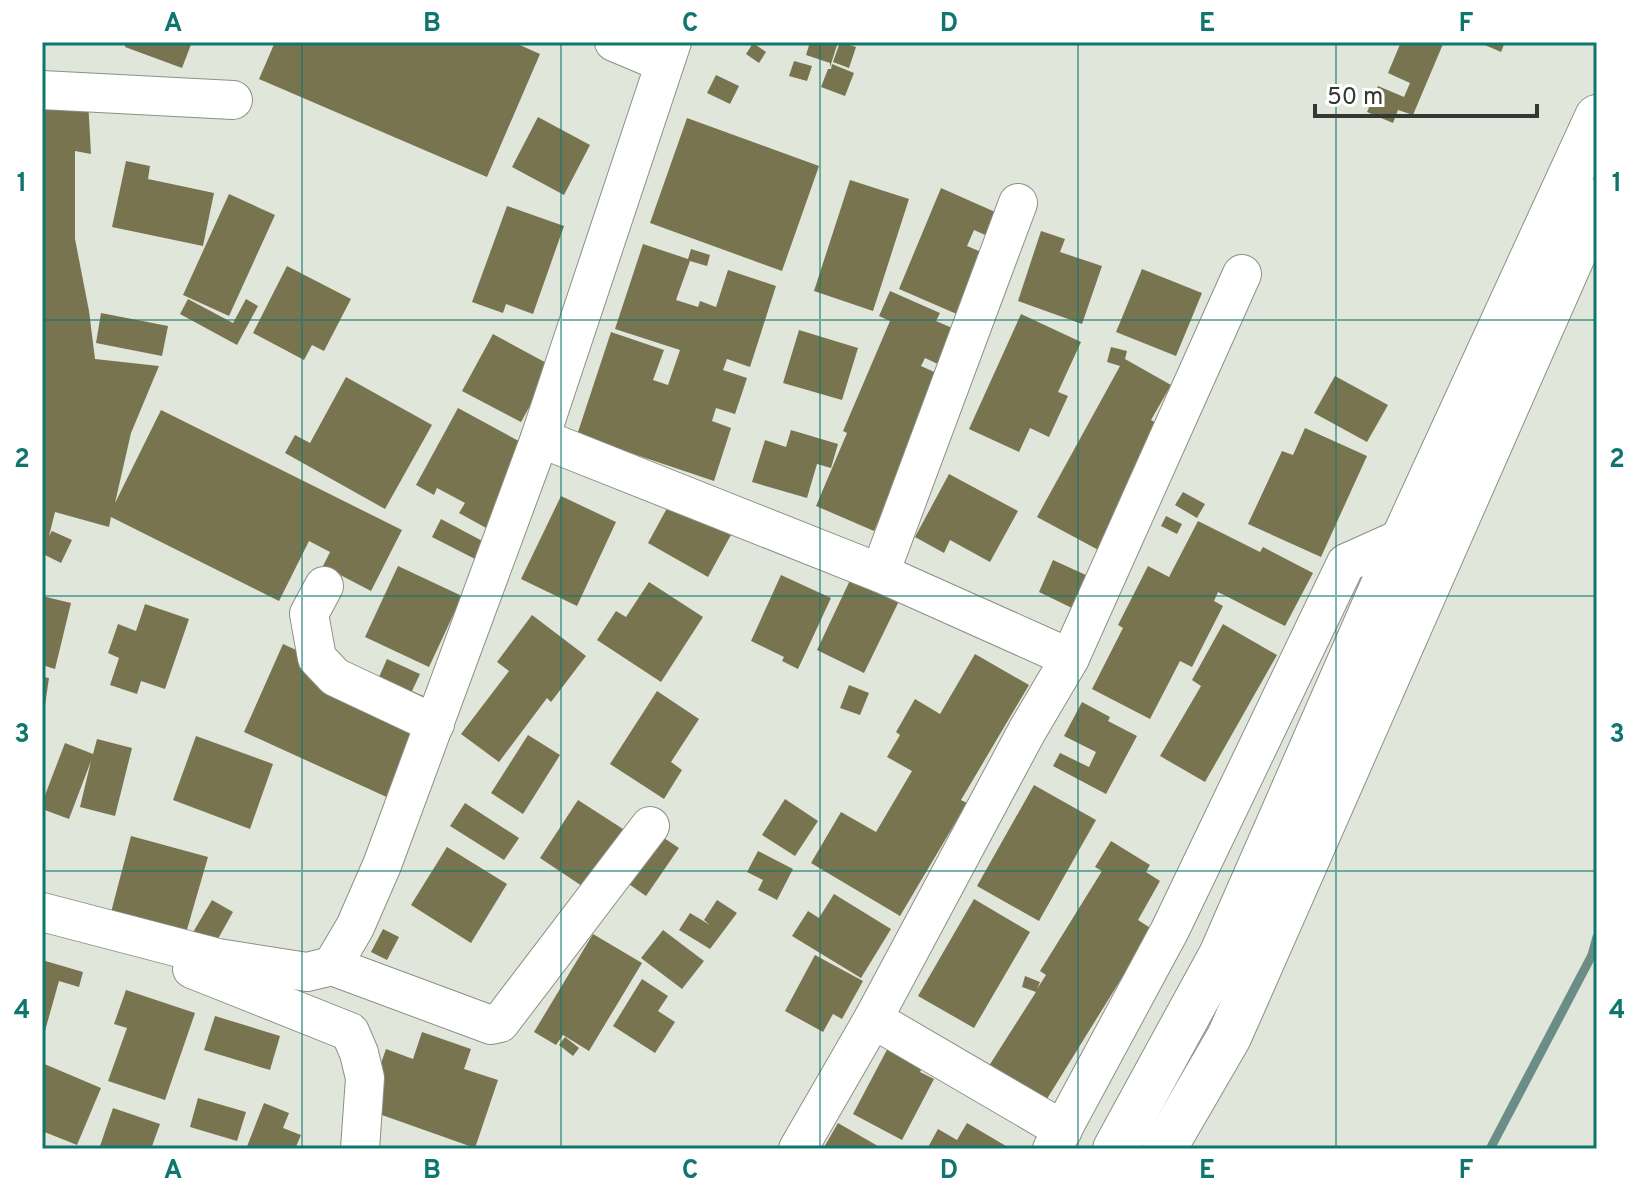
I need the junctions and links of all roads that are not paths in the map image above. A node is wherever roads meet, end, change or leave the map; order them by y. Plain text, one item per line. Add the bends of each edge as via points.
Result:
1 (614, 42) edge
2 (668, 52) edge
3 (42, 90) edge
4 (233, 100) dead end
5 (1597, 117) edge
6 (1597, 201) edge
7 (1018, 203) dead end
8 (1242, 274) dead end
9 (540, 438) junction
10 (1404, 537) junction
11 (880, 573) junction
12 (324, 586) dead end
13 (1070, 658) junction
14 (435, 724) junction
15 (650, 826) dead end
16 (42, 912) edge
17 (113, 931) junction
18 (332, 966) junction
19 (873, 1019) junction
20 (1058, 1140) edge
21 (360, 1149) edge
22 (798, 1149) edge
23 (1115, 1149) edge
24 (1164, 1149) edge

1 - 2 street
2 - 9 street
3 - 4 street
5 - 10 highway
6 - 24 highway via 1229,1037
7 - 11 street
8 - 13 street
9 - 11 street
9 - 14 street
10 - 20 street via 1346,563 1170,930
10 - 23 highway via 1221,955
11 - 13 street
12 - 14 street via 309,614 317,658 335,677
13 - 19 street
14 - 18 street via 382,865
15 - 18 street via 500,1023 483,1023
16 - 17 street
17 - 18 street via 247,963 307,972
17 - 21 street via 200,973 350,1032 365,1078
19 - 20 street
19 - 22 street

